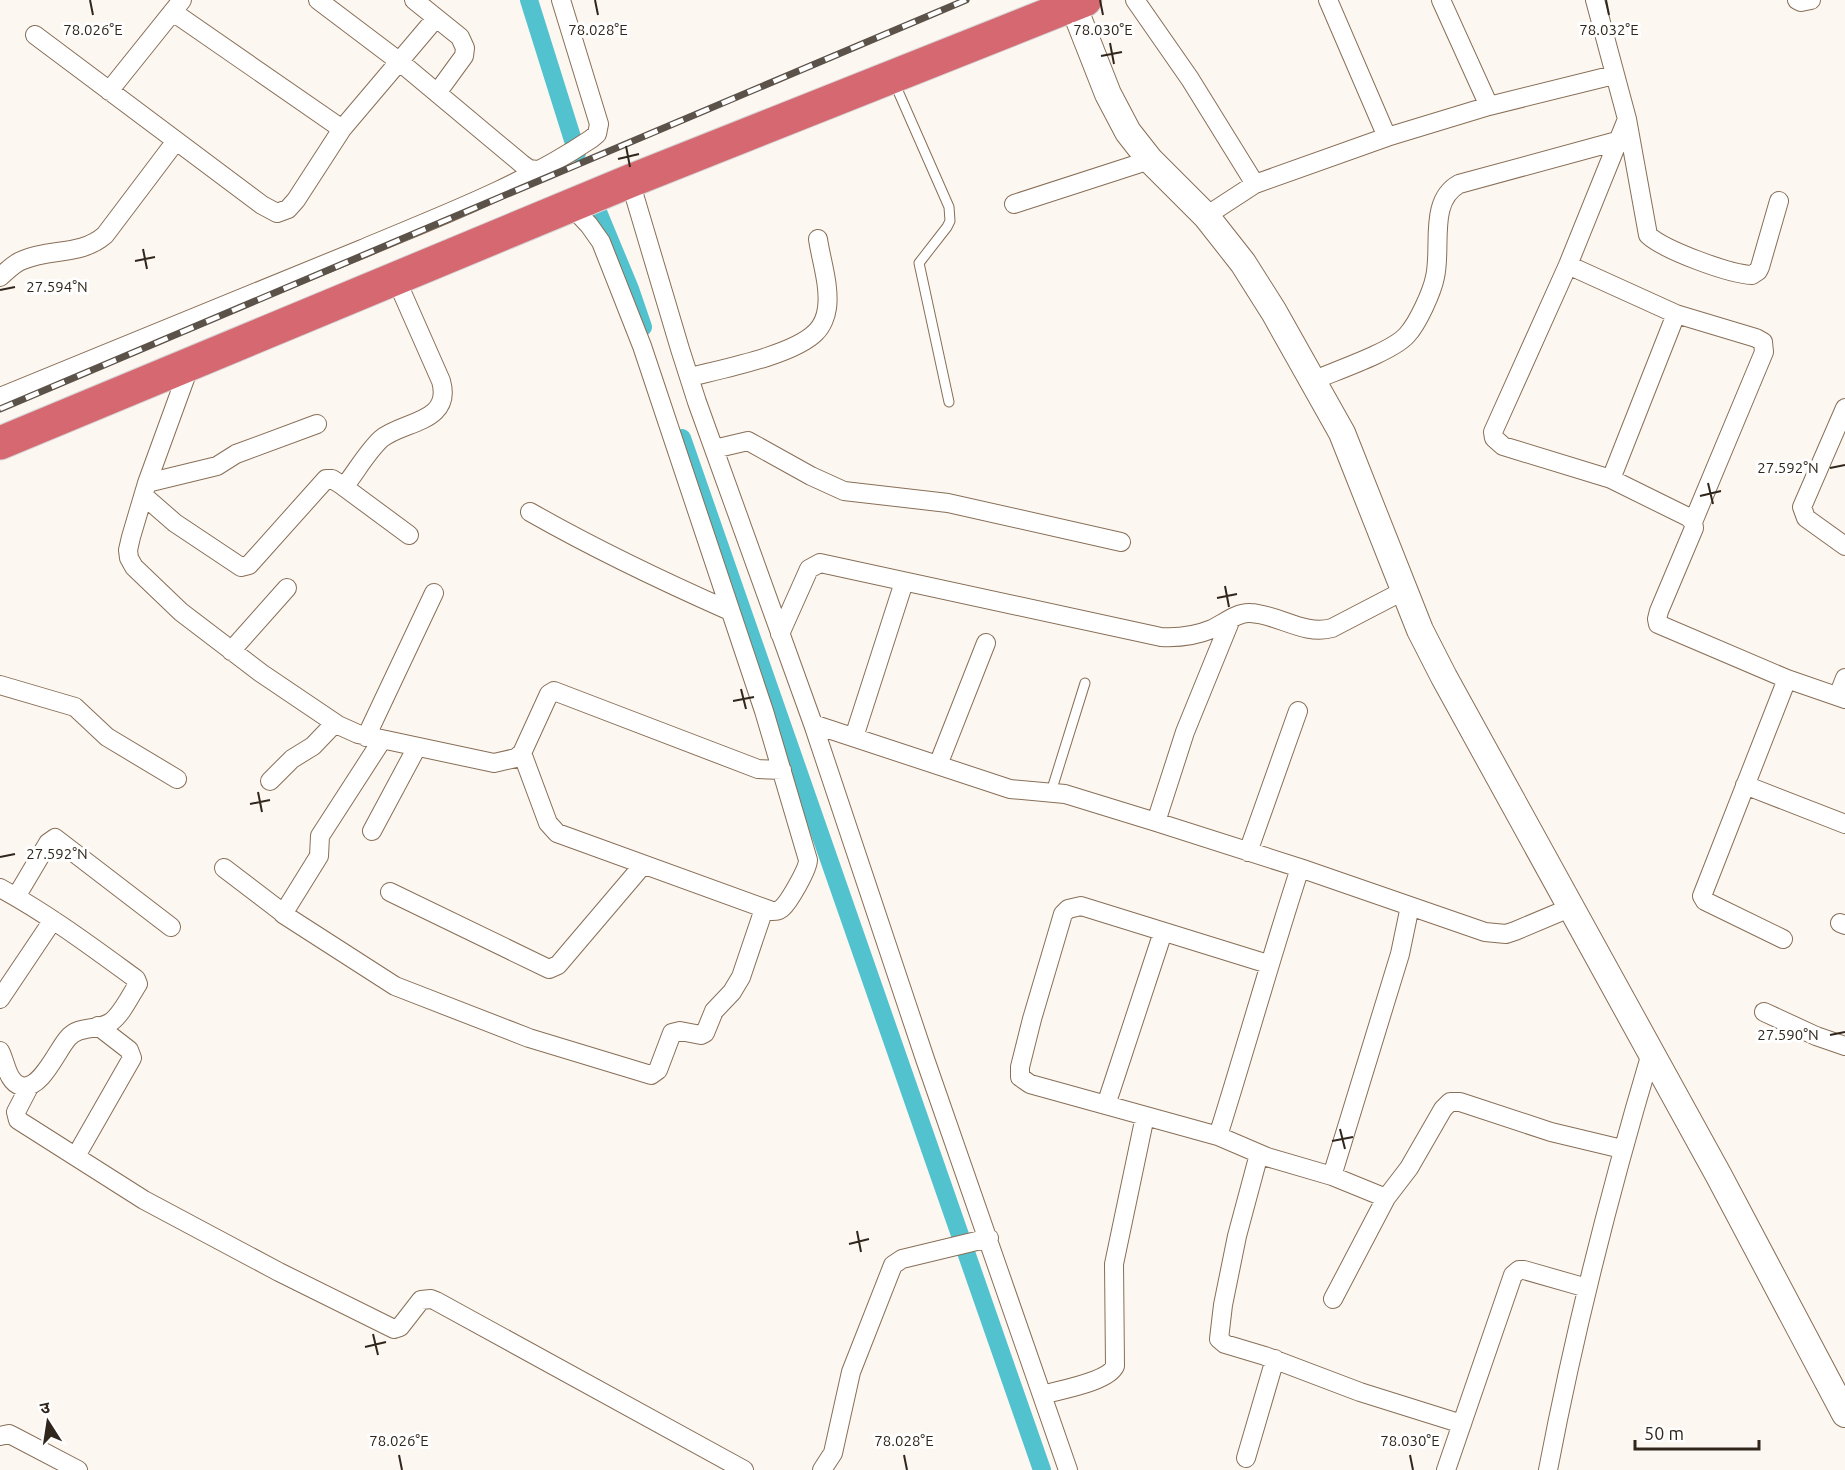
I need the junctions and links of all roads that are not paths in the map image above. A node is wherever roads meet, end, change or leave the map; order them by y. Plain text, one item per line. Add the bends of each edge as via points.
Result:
1 (318, 0) edge
2 (414, 0) edge
3 (561, 0) edge
4 (1135, 0) edge
5 (1328, 0) edge
6 (1441, 0) edge
7 (1595, 0) edge
8 (1797, 0) edge
9 (1810, 0) edge
10 (1079, 2) edge
11 (177, 6) edge
12 (436, 18) junction
13 (35, 35) dead end
14 (400, 62) junction
15 (1614, 75) junction
16 (892, 77) junction
17 (109, 91) junction
18 (437, 93) junction
19 (1489, 106) junction
20 (1627, 119) junction
21 (342, 129) junction
22 (1387, 137) junction
23 (176, 141) junction
24 (1617, 141) junction
25 (1150, 160) junction
26 (537, 171) junction
27 (1255, 184) junction
28 (596, 195) junction
29 (1779, 201) dead end
30 (1014, 204) dead end
31 (1206, 216) junction
32 (818, 239) dead end
33 (1568, 265) junction
34 (0, 277) edge
35 (396, 279) junction
36 (1676, 314) junction
37 (190, 365) junction
38 (690, 377) junction
39 (1312, 381) junction
40 (0, 396) edge
41 (949, 402) dead end
42 (1845, 408) edge
43 (317, 424) dead end
44 (1841, 429) edge
45 (0, 442) edge
46 (714, 449) junction
47 (1611, 479) junction
48 (344, 487) junction
49 (145, 490) junction
50 (530, 512) dead end
51 (1693, 522) junction
52 (409, 536) dead end
53 (1121, 542) dead end
54 (1845, 546) edge
55 (904, 582) junction
56 (287, 588) dead end
57 (1405, 590) junction
58 (434, 593) dead end
59 (730, 611) junction
60 (1231, 619) junction
61 (780, 634) junction
62 (986, 643) dead end
63 (231, 651) junction
64 (1845, 678) edge
65 (1787, 679) junction
66 (1085, 682) dead end
67 (0, 685) edge
68 (1841, 698) edge
69 (1298, 711) dead end
70 (335, 723) junction
71 (813, 724) junction
72 (854, 737) junction
73 (374, 738) junction
74 (417, 747) junction
75 (522, 753) junction
76 (938, 765) junction
77 (782, 770) junction
78 (177, 779) dead end
79 (270, 781) dead end
80 (1745, 785) junction
81 (1051, 792) junction
82 (1156, 822) junction
83 (1845, 824) edge
84 (372, 831) dead end
85 (1248, 852) junction
86 (642, 865) junction
87 (224, 868) dead end
88 (1300, 868) junction
89 (8, 892) edge
90 (390, 892) dead end
91 (1410, 906) junction
92 (1572, 907) junction
93 (764, 909) junction
94 (283, 913) junction
95 (53, 920) junction
96 (171, 927) dead end
97 (1163, 932) junction
98 (1783, 939) dead end
99 (1268, 964) junction
100 (0, 999) edge
101 (1764, 1012) dead end
102 (98, 1026) junction
103 (1845, 1046) edge
104 (0, 1051) edge
105 (1652, 1053) junction
106 (30, 1085) junction
107 (1106, 1105) junction
108 (1145, 1116) junction
109 (1218, 1136) junction
110 (1622, 1149) junction
111 (1259, 1154) junction
112 (76, 1156) junction
113 (1332, 1176) junction
114 (1386, 1198) junction
115 (985, 1238) junction
116 (1587, 1288) junction
117 (1333, 1299) dead end
118 (1275, 1359) junction
119 (1042, 1395) junction
120 (1841, 1399) edge
121 (1462, 1424) junction
122 (0, 1436) edge
123 (1246, 1458) dead end
124 (78, 1470) edge
125 (744, 1470) edge
126 (822, 1470) edge
127 (1068, 1470) edge
128 (1446, 1470) edge
129 (1548, 1470) edge

1 - 14 street
2 - 12 street
3 - 26 street via 599,124 591,139
4 - 27 street
5 - 22 street
6 - 19 street
7 - 15 street
8 - 9 street
10 - 16 highway
10 - 25 street via 1116,112
11 - 17 street
11 - 21 street
12 - 14 street
12 - 18 street via 460,37 465,48 464,56
13 - 17 street
14 - 18 street
14 - 21 street
15 - 19 street
15 - 20 street
16 - 28 highway
16 - 41 lane via 949,207 947,227 919,262
17 - 23 street
18 - 26 street via 522,164
19 - 22 street
20 - 24 street
20 - 29 street via 1646,229 1657,241 1710,265 1755,274
21 - 23 street via 296,200 277,213
22 - 27 street
23 - 34 street via 105,235 72,251 26,258
24 - 33 street
24 - 39 street via 1449,190 1440,208 1435,280 1408,334 1390,348
25 - 30 street
25 - 31 street
26 - 40 street via 463,207
27 - 31 street
28 - 35 highway
28 - 38 street via 680,349
28 - 59 street via 589,225 601,242 638,336
31 - 39 street via 1243,263
32 - 38 street via 828,307 815,333 766,357
33 - 36 street
33 - 47 street via 1493,432 1494,438 1503,446
35 - 37 highway
35 - 48 street via 441,381 441,403 427,417 384,437
36 - 47 street
36 - 51 street via 1756,338 1764,346
37 - 45 highway
37 - 49 street
38 - 46 street
39 - 57 street via 1342,433
42 - 44 street
43 - 49 street via 236,454 217,466
44 - 54 street via 1802,507 1806,518
46 - 53 street via 748,441 844,491 948,503
46 - 61 street
47 - 51 street
48 - 49 street via 326,479 245,567 175,523
48 - 52 street
49 - 63 street via 129,558 181,612
50 - 59 street via 616,558
51 - 65 street via 1657,622
55 - 60 street via 1161,637 1196,634
55 - 61 street via 814,565
55 - 72 street
56 - 63 street
57 - 60 street via 1324,630 1251,613
57 - 92 street via 1444,677
58 - 73 street
59 - 77 street
60 - 82 street via 1185,732
61 - 71 street
62 - 76 street
63 - 70 street
64 - 68 street
65 - 68 street
65 - 80 street
66 - 81 lane
67 - 78 street via 75,707 107,737
69 - 85 street
70 - 73 street
70 - 79 street via 322,739 292,759
71 - 72 street
71 - 115 street
72 - 76 street
73 - 74 street
73 - 94 street via 320,836 319,856
74 - 75 street via 494,763 507,762
74 - 84 street
75 - 77 street via 549,694 554,691 759,769
75 - 86 street via 557,833
76 - 81 street via 1010,789
77 - 93 street via 808,863 784,907 777,911
80 - 83 street
80 - 98 street via 1702,896 1705,901
81 - 82 street
82 - 85 street
85 - 88 street
86 - 90 street via 558,965 549,969
86 - 93 street
87 - 94 street
88 - 91 street
88 - 99 street
89 - 95 street
89 - 96 street via 55,838
91 - 92 street via 1485,932 1506,934
91 - 113 street via 1400,954
92 - 105 street
93 - 94 street via 741,977 714,1011 705,1033 672,1033 658,1070 651,1075 529,1038 395,986
95 - 100 street
95 - 102 street via 138,981 114,1019
97 - 99 street
97 - 107 street
97 - 107 street via 1081,906 1063,914 1032,1019 1020,1077 1030,1084
99 - 109 street
101 - 103 street
102 - 106 street via 69,1037 42,1076
102 - 112 street via 129,1050 131,1061
104 - 106 street via 14,1082
105 - 110 street
105 - 120 street
106 - 112 street via 16,1118
107 - 108 street
108 - 109 street
108 - 119 street via 1114,1264 1115,1365 1111,1373 1101,1378
109 - 111 street
110 - 114 street via 1450,1102
110 - 116 street
111 - 113 street
111 - 118 street via 1237,1236 1218,1332 1225,1344
112 - 125 street via 144,1200 386,1326 400,1327 421,1300 431,1299
113 - 114 street
114 - 117 street
115 - 119 street
115 - 126 street via 902,1259 893,1265 851,1372 833,1453
116 - 121 street via 1524,1270 1516,1272
116 - 129 street
118 - 121 street via 1360,1392
118 - 123 street
119 - 127 street
121 - 128 street
122 - 124 street via 9,1434

